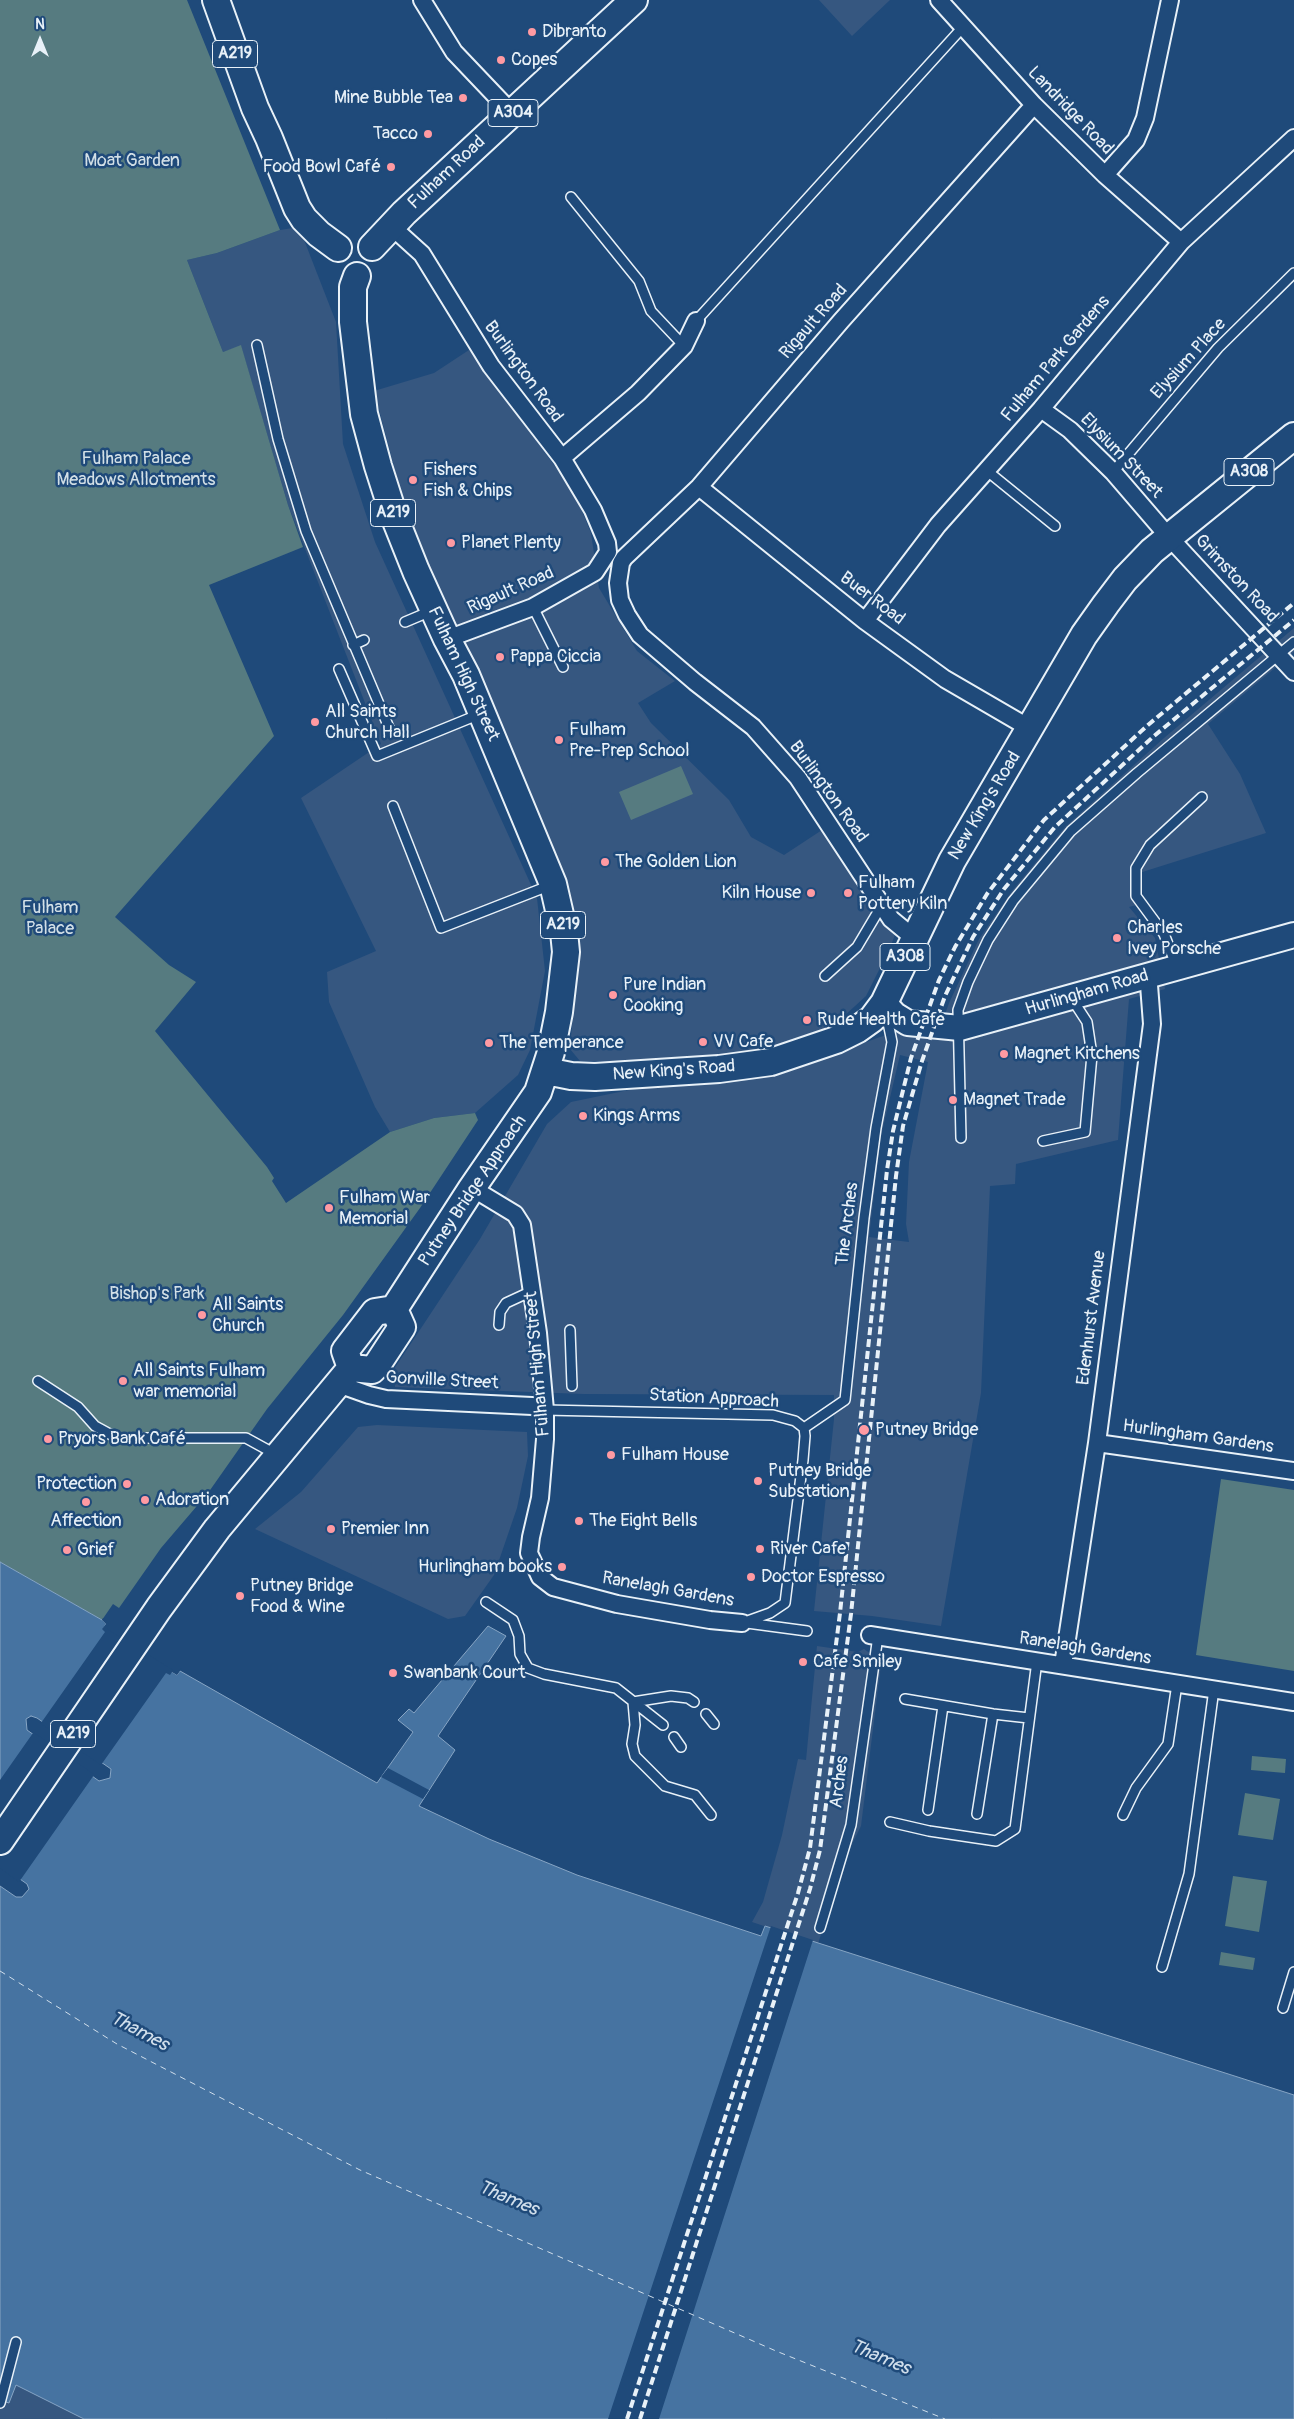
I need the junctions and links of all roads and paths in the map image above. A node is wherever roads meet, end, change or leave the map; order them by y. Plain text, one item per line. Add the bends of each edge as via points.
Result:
1 (216, 0) edge
2 (422, 0) edge
3 (634, 0) edge
4 (939, 0) edge
5 (1170, 0) edge
6 (964, 27) junction
7 (1034, 104) junction
8 (512, 113) junction
9 (1294, 138) edge
10 (1105, 176) junction
11 (571, 197) dead end
12 (391, 226) junction
13 (1181, 242) junction
14 (372, 247) junction
15 (338, 248) junction
16 (1294, 273) edge
17 (357, 276) junction
18 (696, 321) joint
19 (257, 346) dead end
20 (684, 346) junction
21 (1041, 409) junction
22 (1294, 436) edge
23 (562, 458) junction
24 (986, 470) junction
25 (1113, 472) junction
26 (699, 487) junction
27 (1055, 526) dead end
28 (1168, 536) junction
29 (608, 552) joint
30 (621, 563) joint
31 (533, 607) junction
32 (434, 610) junction
33 (865, 621) junction
34 (405, 622) dead end
35 (447, 639) junction
36 (364, 640) dead end
37 (1294, 642) edge
38 (353, 645) junction
39 (1279, 655) junction
40 (563, 667) dead end
41 (339, 669) dead end
42 (1294, 672) edge
43 (483, 714) junction
44 (1031, 729) junction
45 (390, 730) dead end
46 (1202, 797) dead end
47 (393, 806) dead end
48 (553, 884) junction
49 (882, 905) junction
50 (1294, 936) edge
51 (914, 938) junction
52 (1177, 967) junction
53 (1146, 975) junction
54 (825, 976) dead end
55 (1072, 999) junction
56 (884, 1003) junction
57 (960, 1028) junction
58 (546, 1071) junction
59 (962, 1138) dead end
60 (1043, 1141) dead end
61 (472, 1188) junction
62 (532, 1291) junction
63 (499, 1325) dead end
64 (570, 1330) dead end
65 (344, 1376) junction
66 (38, 1381) dead end
67 (572, 1386) dead end
68 (545, 1410) junction
69 (804, 1428) junction
70 (1097, 1443) junction
71 (278, 1455) junction
72 (1294, 1470) edge
73 (533, 1565) joint
74 (486, 1602) dead end
75 (742, 1622) junction
76 (807, 1631) dead end
77 (874, 1636) joint
78 (1037, 1661) junction
79 (1063, 1665) junction
80 (1176, 1684) junction
81 (1214, 1689) junction
82 (905, 1699) dead end
83 (633, 1702) junction
84 (694, 1702) dead end
85 (1294, 1702) edge
86 (942, 1706) junction
87 (706, 1714) dead end
88 (993, 1714) junction
89 (1029, 1718) junction
90 (714, 1724) dead end
91 (663, 1725) dead end
92 (674, 1737) dead end
93 (681, 1747) dead end
94 (928, 1810) dead end
95 (977, 1814) dead end
96 (711, 1815) dead end
97 (1123, 1815) dead end
98 (890, 1822) dead end
99 (0, 1841) edge
100 (820, 1928) dead end
101 (1162, 1967) dead end
102 (1294, 1972) edge
103 (1283, 2008) dead end
104 (16, 2342) dead end
105 (0, 2403) edge

1 - 15 main road, A219 via 255,108 297,208 319,234
2 - 8 street via 454,52
3 - 8 main road, Fulham Road / A304
4 - 6 street, Landridge Road
5 - 10 street via 1146,118 1136,140
6 - 7 street, Landridge Road
6 - 18 lane
7 - 10 street, Landridge Road
7 - 26 street, Rigault Road
8 - 12 main road, Fulham Road / A304
9 - 13 street, Fulham Park Gardens
10 - 13 street, Landridge Road
11 - 20 lane via 639,281 652,311
12 - 14 main road, Fulham Road / A304
12 - 23 street, Burlington Road via 422,254 491,366
13 - 21 street, Fulham Park Gardens
14 - 15 main road via 368,242 348,238
14 - 17 main road via 372,266
15 - 17 main road via 336,258 340,269 350,276
16 - 25 lane, Elysium Place via 1218,348
17 - 32 main road, Fulham High Street / A219 via 352,287 352,322 364,414 394,516
18 - 20 street
19 - 38 lane via 278,439 306,531
20 - 23 street via 638,393
21 - 24 street, Fulham Park Gardens
21 - 25 street, Elysium Street via 1070,430
22 - 28 main road, New King's Road / A308
23 - 29 street, Burlington Road via 601,525
24 - 27 lane
24 - 33 street, Fulham Park Gardens via 938,525
25 - 28 street, Elysium Street
26 - 30 street, Rigault Road
26 - 33 street, Buer Road
28 - 39 street, Grimston Road
28 - 44 main road, New King's Road / A308 via 1125,579 1084,635
29 - 31 street, Rigault Road via 595,572
30 - 49 street, Burlington Road via 620,600 640,636 753,727 798,778
31 - 35 street, Rigault Road
31 - 40 lane
32 - 34 lane
32 - 35 main road, Fulham High Street / A219
33 - 44 street, Buer Road via 945,678
35 - 43 main road, Fulham High Street / A219
36 - 38 lane
37 - 39 lane
38 - 45 lane
39 - 42 street, Grimston Road
39 - 57 lane via 1071,831 1040,866 1003,917 968,982 958,1010
41 - 43 lane via 377,756
43 - 48 main road, Fulham High Street / A219
44 - 51 main road, New King's Road / A308 via 952,861
46 - 52 lane via 1150,845 1136,868 1136,896 1164,934
47 - 48 lane via 441,928
48 - 58 main road, Fulham High Street / A219 via 566,952 563,990
49 - 51 street, Burlington Road via 891,920
49 - 54 lane via 857,947
50 - 52 street, Hurlingham Road
51 - 56 main road, New King's Road / A308
52 - 53 street, Hurlingham Road
53 - 55 street, Hurlingham Road
53 - 70 street, Edenhurst Avenue via 1150,985 1152,1024
55 - 57 street, Hurlingham Road
55 - 60 lane via 1087,1022 1092,1055 1085,1132
56 - 57 street, Hurlingham Road via 908,1023
56 - 58 main road, New King's Road / A308 via 872,1019 858,1029 802,1053 771,1062 719,1069 602,1076 571,1076
56 - 69 lane, The Arches via 892,1042 876,1128 845,1400
57 - 59 lane
58 - 61 main road, Putney Bridge Approach / A219 via 527,1111
61 - 62 street, Fulham High Street via 515,1214 522,1225
61 - 65 main road, Putney Bridge Approach / A219 via 394,1309 402,1326 377,1365 372,1370
62 - 63 lane via 506,1303 500,1312
62 - 68 street, Fulham High Street
64 - 67 lane
65 - 68 street, Gonville Street via 369,1395 386,1399 532,1406
65 - 71 main road, A219
66 - 71 lane via 78,1407 95,1426 117,1438 246,1438
68 - 69 lane, Station Approach via 773,1415 795,1421
68 - 73 street, Fulham High Street via 540,1498 530,1537 529,1553
69 - 75 lane via 785,1603 770,1613
70 - 72 street, Hurlingham Gardens
70 - 79 street, Edenhurst Avenue
71 - 99 main road, A219 via 218,1529 146,1628
73 - 75 street, Ranelagh Gardens via 540,1577 553,1586 617,1604 710,1620
74 - 83 lane via 513,1620 519,1636 520,1654 528,1668 616,1688
75 - 76 lane, Ranelagh Gardens
77 - 78 street, Ranelagh Gardens
77 - 100 lane, Arches via 851,1825
78 - 79 street, Ranelagh Gardens
78 - 89 lane
79 - 80 street, Ranelagh Gardens
80 - 81 street, Ranelagh Gardens
80 - 97 lane via 1168,1744 1136,1788
81 - 85 street, Ranelagh Gardens
81 - 101 lane via 1189,1874
82 - 86 lane
83 - 84 lane via 671,1696
83 - 91 lane
83 - 96 lane via 635,1725 632,1744 635,1756 665,1786 695,1795
86 - 88 lane
86 - 94 lane
87 - 90 lane
88 - 89 lane
88 - 95 lane
89 - 98 lane via 1016,1828 996,1841
92 - 93 lane
102 - 103 lane
104 - 105 lane

